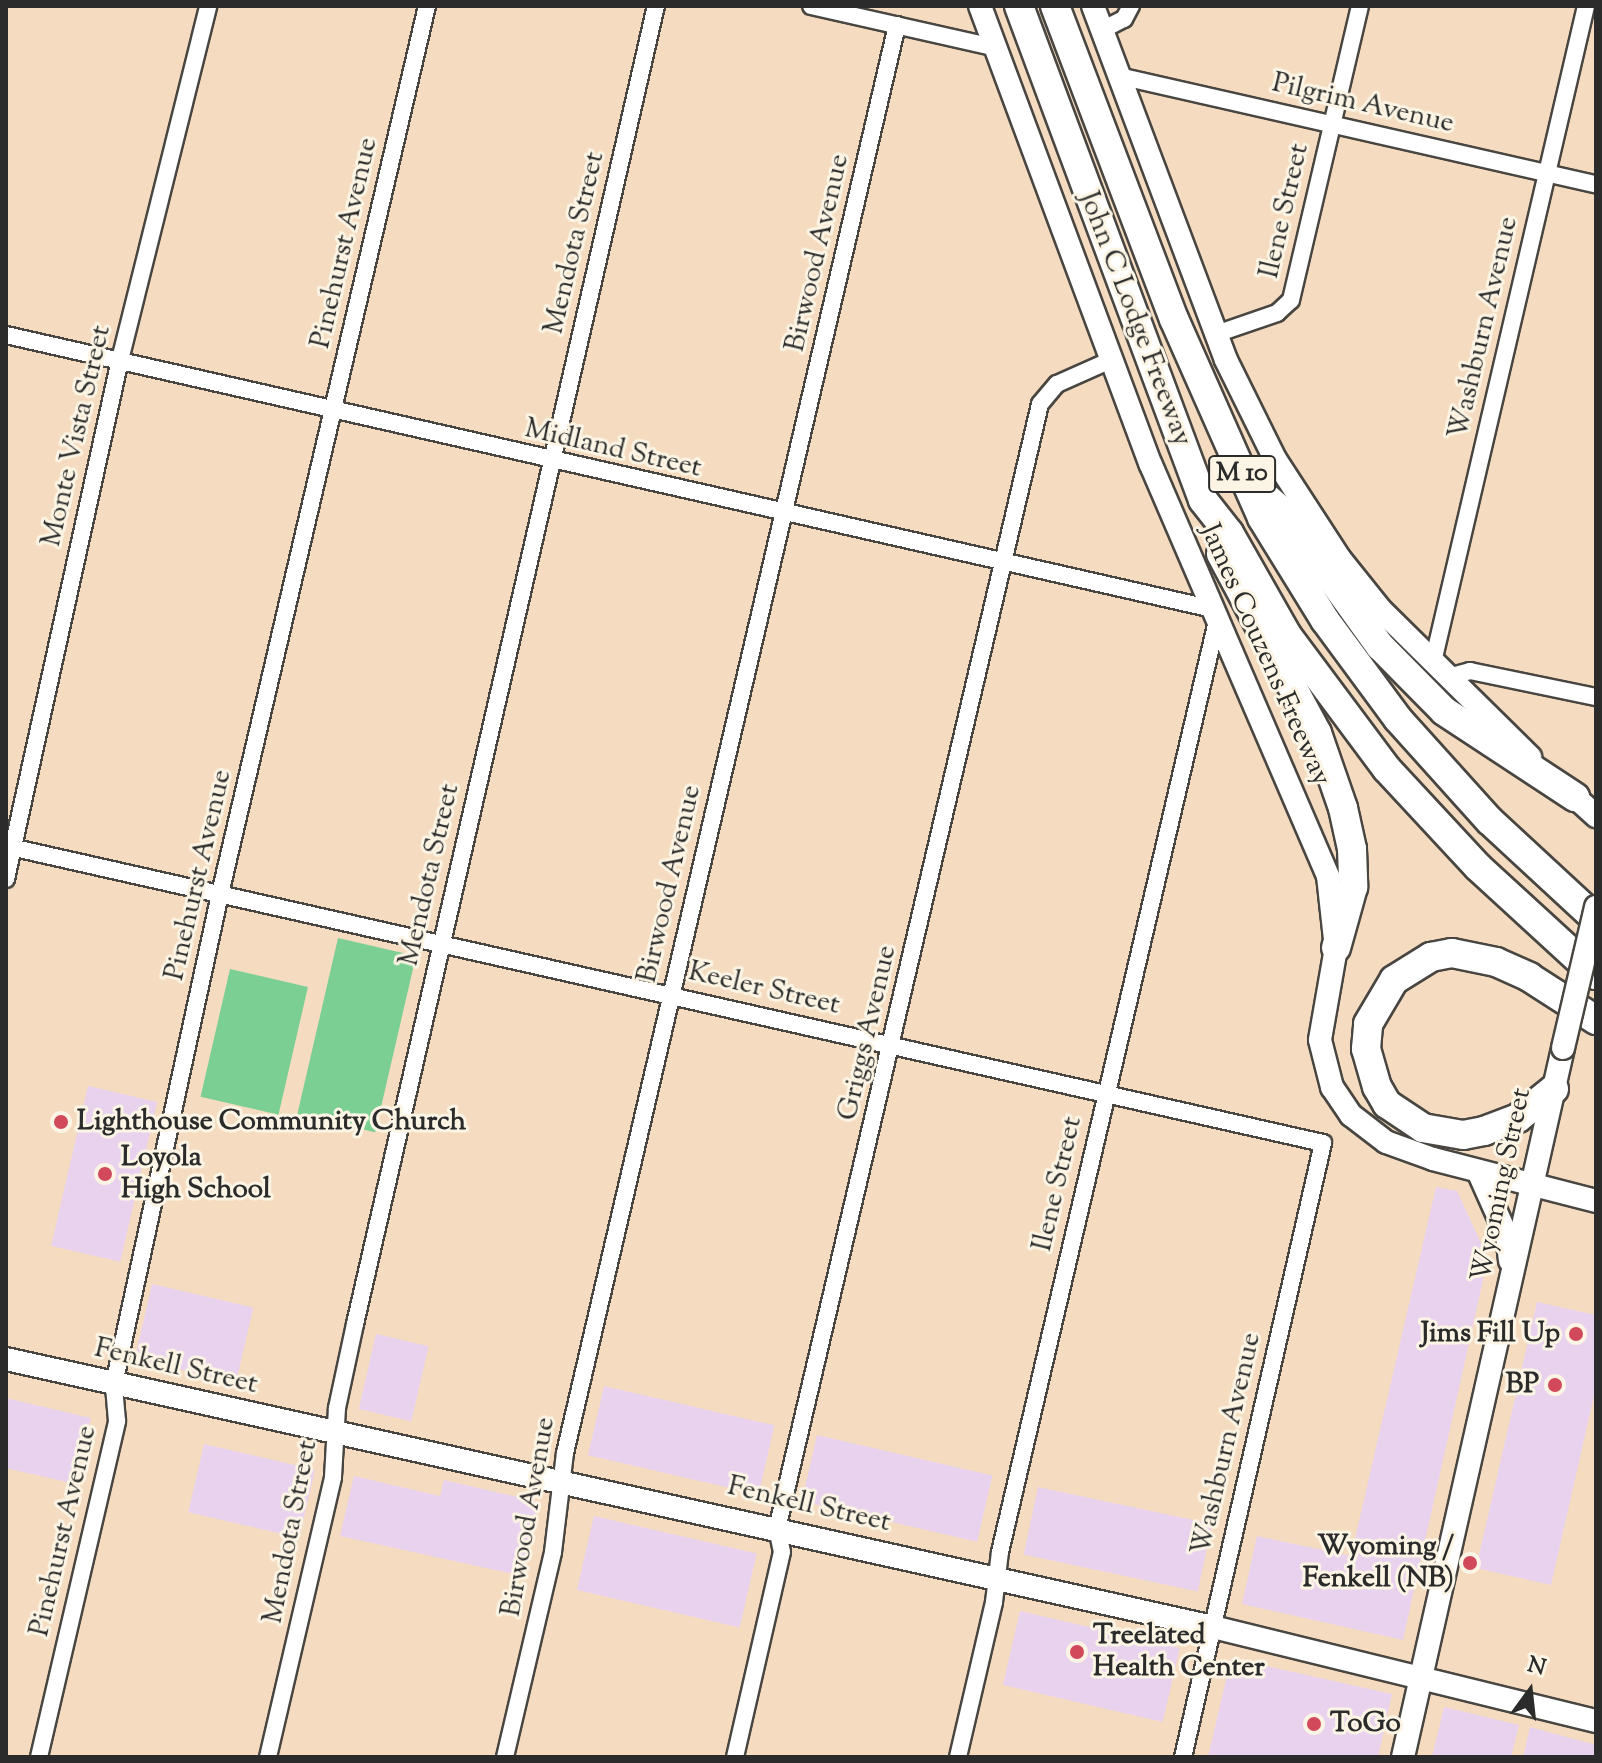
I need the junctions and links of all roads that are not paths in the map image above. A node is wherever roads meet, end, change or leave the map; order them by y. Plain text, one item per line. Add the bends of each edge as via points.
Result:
1 (208, 6) edge
2 (427, 6) edge
3 (656, 6) edge
4 (811, 6) edge
5 (980, 6) edge
6 (1019, 6) edge
7 (1055, 6) edge
8 (1093, 6) edge
9 (1131, 6) edge
10 (1360, 6) edge
11 (1586, 6) edge
12 (897, 25) junction
13 (1102, 30) junction
14 (993, 47) junction
15 (1119, 76) junction
16 (1332, 124) junction
17 (1547, 172) junction
18 (1596, 184) edge
19 (1216, 334) junction
20 (6, 335) edge
21 (1111, 360) junction
22 (119, 364) junction
23 (333, 413) junction
24 (550, 462) junction
25 (1245, 480) junction
26 (1203, 500) junction
27 (783, 514) junction
28 (1002, 563) junction
29 (1212, 616) junction
30 (1441, 670) junction
31 (1596, 697) edge
32 (1586, 807) edge
33 (10, 846) edge
34 (6, 879) edge
35 (220, 894) junction
36 (1596, 907) edge
37 (1596, 919) edge
38 (441, 942) junction
39 (1336, 948) junction
40 (1596, 975) edge
41 (671, 995) junction
42 (1596, 1020) edge
43 (892, 1044) junction
44 (1554, 1089) junction
45 (1106, 1094) junction
46 (1323, 1143) joint
47 (1476, 1170) junction
48 (1533, 1184) junction
49 (1596, 1201) edge
50 (1511, 1282) junction
51 (6, 1359) edge
52 (114, 1384) junction
53 (337, 1434) junction
54 (562, 1481) junction
55 (777, 1529) junction
56 (995, 1578) junction
57 (1213, 1627) junction
58 (1419, 1677) junction
59 (1596, 1721) edge
60 (39, 1757) edge
61 (268, 1757) edge
62 (505, 1757) edge
63 (735, 1757) edge
64 (958, 1757) edge
65 (1183, 1757) edge
66 (1403, 1757) edge

1 - 22 street, Monte Vista Street
2 - 23 street, Pinehurst Avenue
3 - 24 street, Mendota Street
4 - 12 street
5 - 14 street, James Couzens Freeway
6 - 26 highway, John C Lodge Freeway / M 10
7 - 25 highway, John C Lodge Freeway / M 10 via 1168,305
8 - 13 street
9 - 13 street via 1129,15
10 - 16 street, Ilene Street
11 - 17 street, Washburn Avenue
12 - 14 street
12 - 27 street, Birwood Avenue
13 - 15 street
14 - 21 street, James Couzens Freeway
15 - 16 street, Pilgrim Avenue
15 - 19 street
16 - 17 street, Pilgrim Avenue
16 - 19 street, Ilene Street via 1291,300 1277,313
17 - 18 street, Pilgrim Avenue
17 - 30 street, Washburn Avenue
19 - 30 street via 1299,499 1380,609
20 - 22 street, Midland Street
21 - 28 street, Griggs Avenue via 1057,384 1040,404
21 - 29 street, James Couzens Freeway
22 - 23 street, Midland Street
22 - 33 street, Monte Vista Street
23 - 24 street, Midland Street
23 - 35 street, Pinehurst Avenue
24 - 27 street, Midland Street
24 - 38 street, Mendota Street
25 - 32 highway via 1285,514 1380,646 1444,711
25 - 37 highway, John C Lodge Freeway / M 10 via 1262,518 1325,620 1398,719 1490,821
26 - 39 highway via 1212,536 1317,733 1343,808 1353,887
26 - 40 highway, John C Lodge Freeway / M 10 via 1229,533 1287,635 1387,769 1478,867
27 - 28 street, Midland Street
27 - 41 street, Birwood Avenue
28 - 29 street, Midland Street
28 - 43 street, Griggs Avenue
29 - 39 street, James Couzens Freeway via 1328,876
29 - 45 street, Ilene Street
30 - 31 street
30 - 32 street
33 - 34 street, Monte Vista Street
33 - 35 street, Keeler Street
35 - 38 street, Keeler Street
35 - 52 street, Pinehurst Avenue
36 - 44 street, Wyoming Street, bridge
38 - 41 street, Keeler Street
38 - 53 street, Mendota Street via 337,1408
39 - 47 street, James Couzens Freeway via 1320,1040 1326,1073 1339,1100 1386,1142
41 - 43 street, Keeler Street
41 - 54 street, Birwood Avenue
42 - 44 highway via 1529,977 1496,962 1452,953 1431,957 1402,974 1368,1024 1366,1049 1377,1087 1387,1104 1423,1128 1463,1135 1484,1131 1518,1118
43 - 45 street, Keeler Street
43 - 55 street, Griggs Avenue
44 - 48 street, Wyoming Street
45 - 46 street, Keeler Street
45 - 56 street, Ilene Street
46 - 57 street, Washburn Avenue
47 - 48 street, James Couzens Freeway
47 - 50 street via 1507,1236
48 - 49 street, James Couzens Freeway
48 - 50 street, Wyoming Street
50 - 58 street, Wyoming Street
51 - 52 street, Fenkell Street
52 - 53 street, Fenkell Street
52 - 60 street, Pinehurst Avenue via 117,1421
53 - 54 street, Fenkell Street
53 - 61 street, Mendota Street via 333,1477
54 - 55 street, Fenkell Street
54 - 62 street, Birwood Avenue via 553,1552
55 - 56 street, Fenkell Street
55 - 63 street, Griggs Avenue via 782,1552
56 - 57 street, Fenkell Street
56 - 64 street, Ilene Street
57 - 58 street, Fenkell Street
57 - 65 street, Washburn Avenue
58 - 59 street, Fenkell Street
58 - 66 street, Wyoming Street

